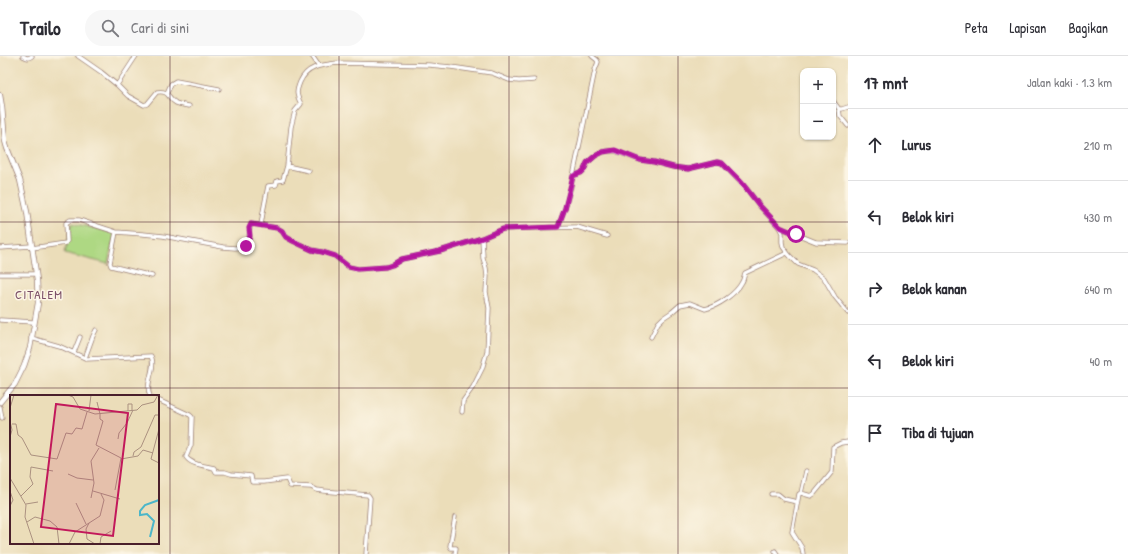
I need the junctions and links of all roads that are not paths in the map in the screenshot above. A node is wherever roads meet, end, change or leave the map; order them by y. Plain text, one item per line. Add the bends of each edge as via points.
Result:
1 (23, 56) edge
2 (32, 56) edge
3 (78, 56) edge
4 (136, 56) edge
5 (312, 56) edge
6 (592, 56) edge
7 (319, 66) junction
8 (534, 80) dead end
9 (117, 85) junction
10 (219, 89) dead end
11 (167, 93) junction
12 (0, 95) edge
13 (835, 104) edge
14 (189, 106) dead end
15 (848, 107) edge
16 (839, 109) junction
17 (848, 126) edge
18 (287, 166) junction
19 (309, 171) dead end
20 (573, 176) junction
21 (261, 225) junction
22 (558, 227) junction
23 (780, 227) junction
24 (116, 232) junction
25 (607, 236) dead end
26 (482, 238) junction
27 (848, 243) edge
28 (32, 247) junction
29 (0, 248) edge
30 (787, 252) junction
31 (0, 274) edge
32 (36, 274) junction
33 (152, 276) dead end
34 (848, 313) edge
35 (0, 320) edge
36 (34, 322) junction
37 (96, 330) dead end
38 (651, 337) dead end
39 (32, 338) junction
40 (80, 338) dead end
41 (74, 352) junction
42 (85, 358) junction
43 (150, 395) edge
44 (159, 400) edge
45 (0, 402) edge
46 (0, 407) edge
47 (462, 412) dead end
48 (2, 418) dead end
49 (848, 442) edge
50 (806, 471) dead end
51 (801, 493) junction
52 (771, 494) dead end
53 (797, 502) junction
54 (455, 517) dead end
55 (366, 554) edge
56 (455, 554) edge
57 (803, 554) edge

1 - 2 street via 27,59
3 - 9 street
4 - 9 street
5 - 7 street
6 - 20 street via 598,62
7 - 8 street via 338,63 429,65 492,73 519,82
7 - 18 street via 306,73 297,90 296,94 301,104 295,111 291,127
9 - 11 street via 128,96 144,105 156,92
10 - 11 street via 176,80 172,82
11 - 14 street via 177,104
12 - 28 main road via 5,141 20,180
13 - 16 street
15 - 16 street
16 - 17 street via 840,116
18 - 19 street
18 - 21 street via 283,180 277,181 276,185 268,186
20 - 22 street
20 - 23 street via 581,173 595,156 615,150 640,160 688,169 722,163
21 - 24 street via 251,224 246,246 235,248 163,236
21 - 26 street via 277,228 293,241 312,250 335,256 349,267 358,269 386,267 402,259
22 - 25 street via 577,227
22 - 26 street via 503,229
23 - 27 street via 816,242
23 - 30 street via 782,244
24 - 28 street via 83,221 70,220 66,223 66,243
24 - 33 street via 111,266
26 - 47 street via 489,308 487,352 482,369 464,399
28 - 29 street
28 - 32 main road
30 - 34 street via 798,264 824,278
30 - 38 street via 745,273 742,282 726,300 718,304 705,309 690,303 680,305 658,323
31 - 32 street
32 - 36 main road via 38,303
35 - 36 street
36 - 39 main road
37 - 42 street
39 - 41 street
39 - 45 main road via 24,366 15,384
40 - 41 street
41 - 42 street
42 - 43 street via 151,356 153,363
44 - 55 street via 192,417 191,445 186,457 188,460 214,468 216,472 250,476 252,482 287,479 290,486 368,495 370,498
46 - 48 street
49 - 51 street via 833,447 832,472 814,494 810,496
50 - 51 street
51 - 53 street
52 - 53 street via 778,494 784,499
53 - 57 street via 792,532
54 - 56 street via 450,546 456,548

